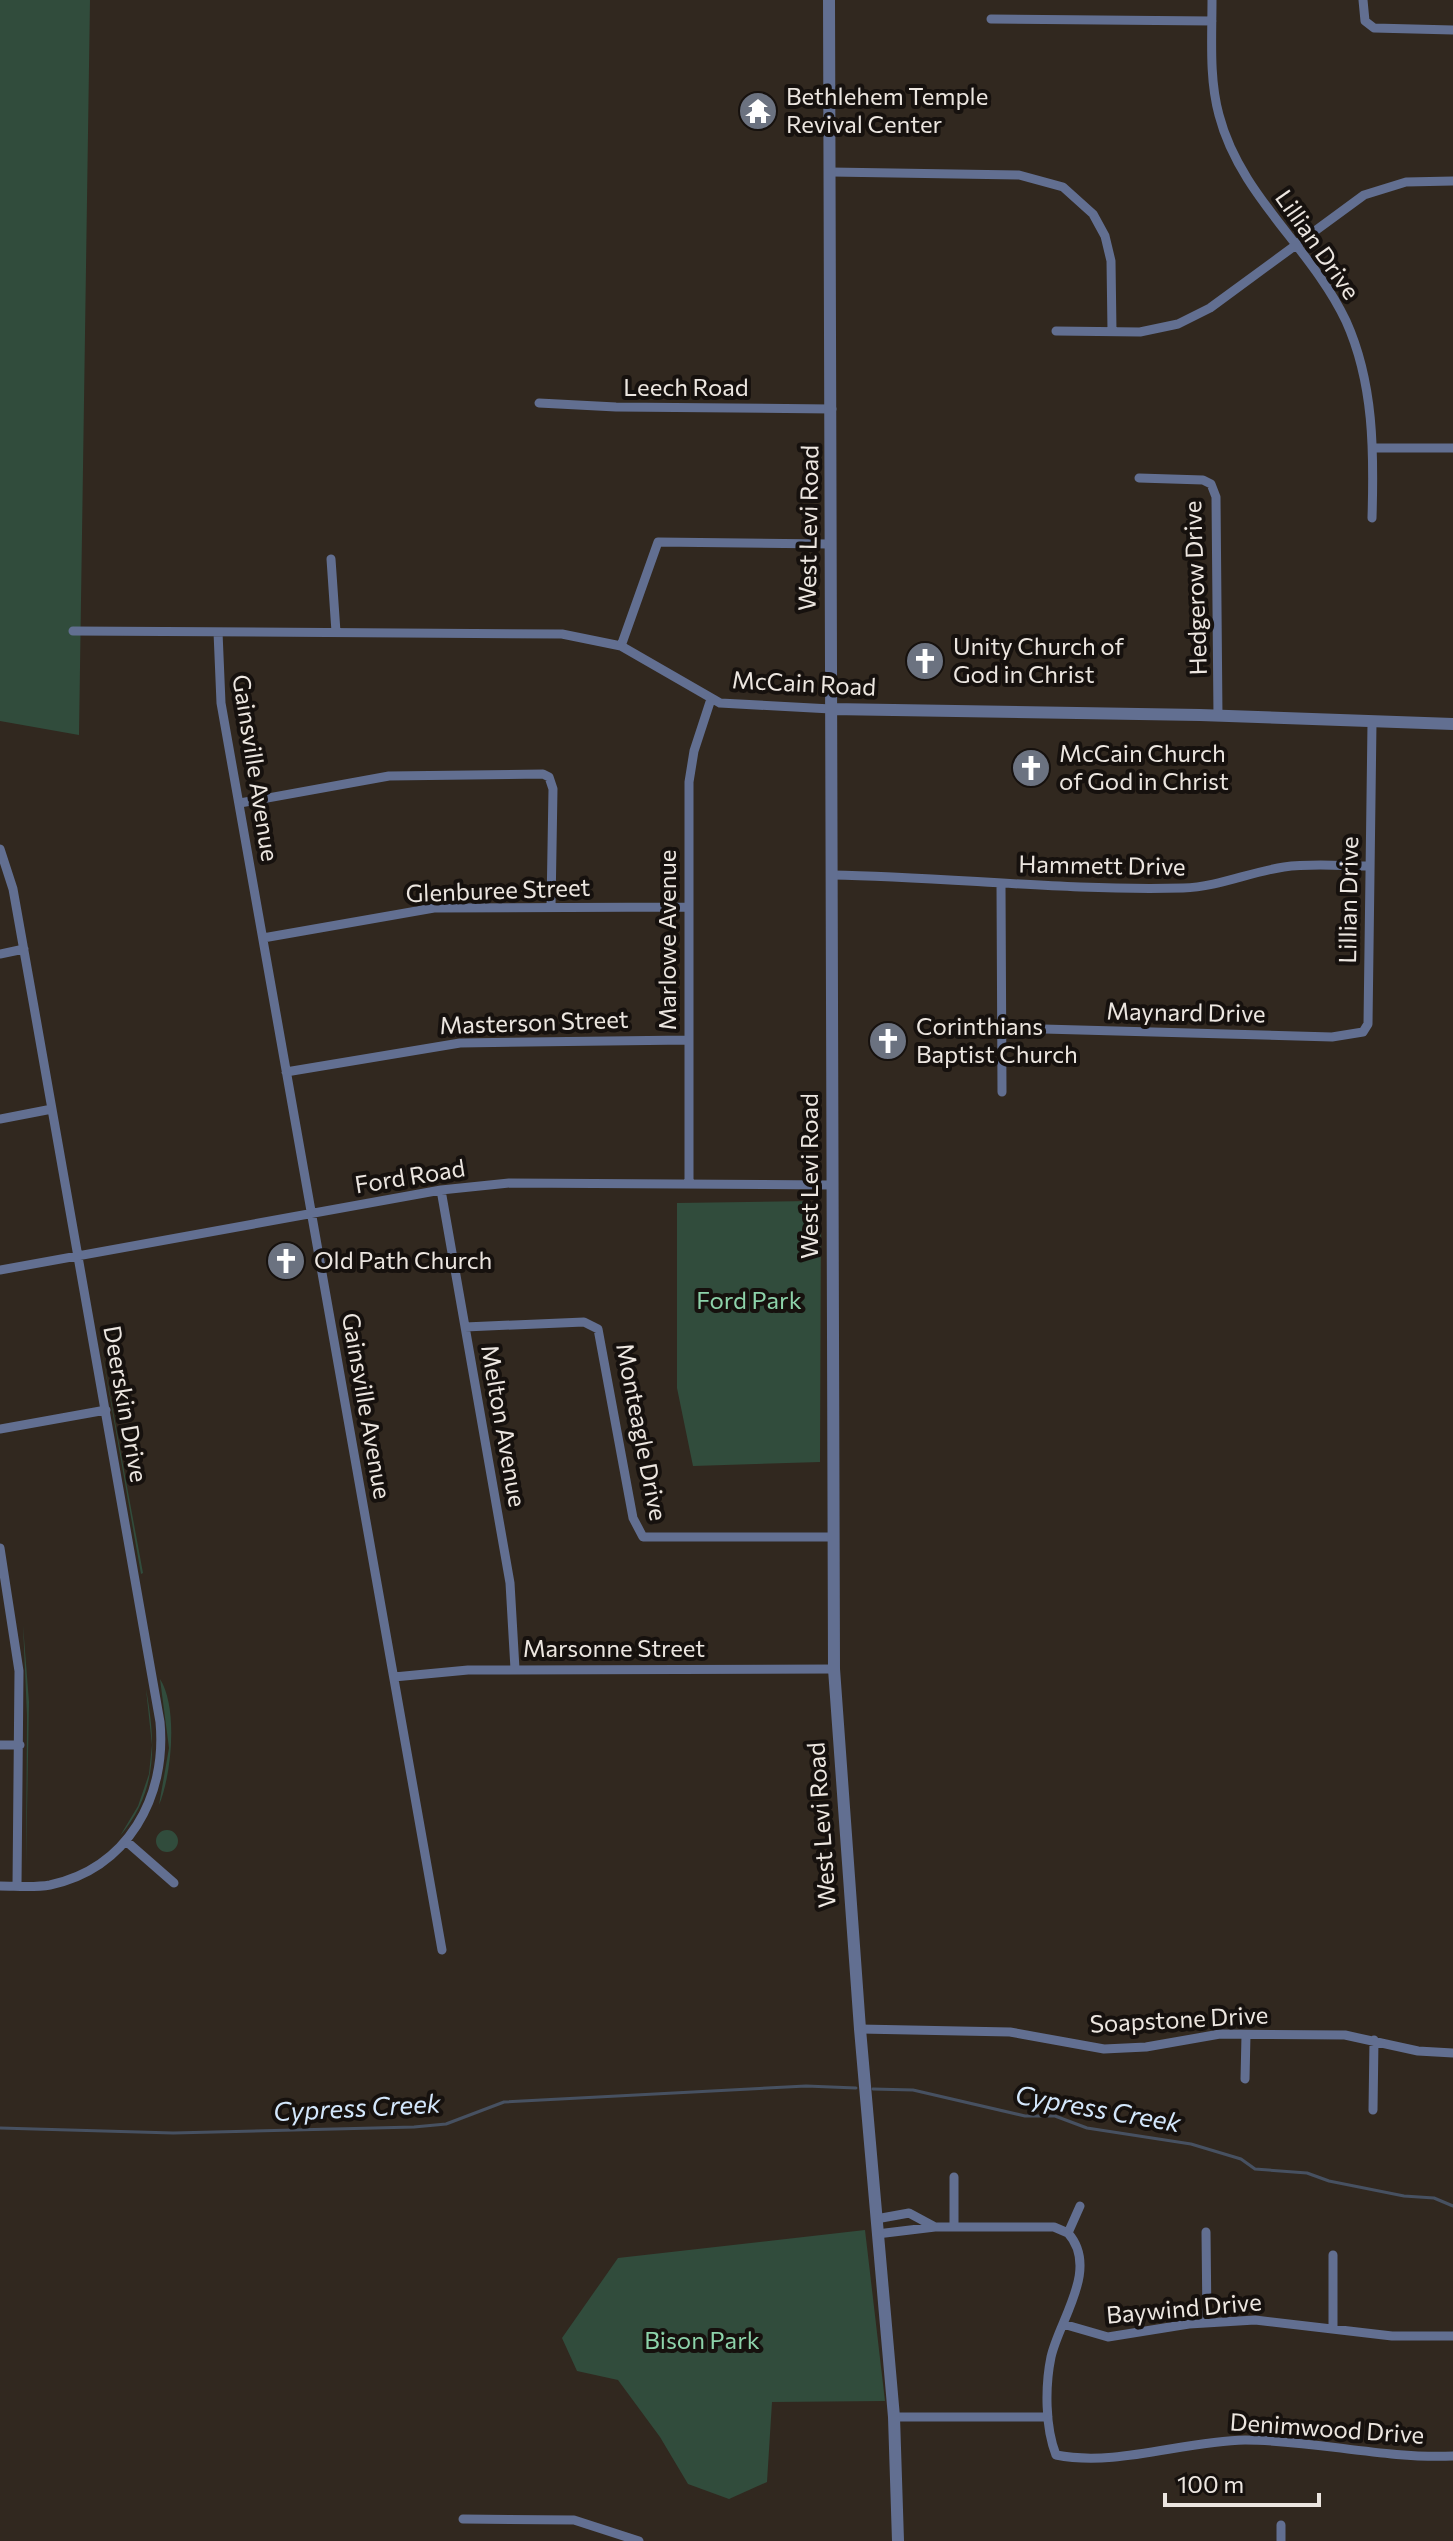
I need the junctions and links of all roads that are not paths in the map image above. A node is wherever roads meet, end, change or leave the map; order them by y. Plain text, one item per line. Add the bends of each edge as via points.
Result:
1 (829, 0) edge
2 (1212, 0) edge
3 (1363, 0) edge
4 (991, 19) dead end
5 (1212, 21) junction
6 (1453, 30) edge
7 (831, 172) junction
8 (1453, 181) edge
9 (1295, 244) junction
10 (1056, 331) dead end
11 (1112, 331) junction
12 (539, 403) dead end
13 (832, 409) junction
14 (1374, 448) junction
15 (1453, 448) edge
16 (1139, 478) dead end
17 (1372, 518) dead end
18 (829, 544) junction
19 (331, 559) dead end
20 (73, 631) dead end
21 (218, 632) junction
22 (336, 632) junction
23 (621, 646) junction
24 (711, 699) junction
25 (831, 709) junction
26 (1218, 716) junction
27 (1372, 723) junction
28 (1453, 724) edge
29 (240, 803) junction
30 (0, 849) edge
31 (1369, 866) junction
32 (832, 875) junction
33 (1001, 884) junction
34 (551, 907) junction
35 (688, 907) junction
36 (263, 938) junction
37 (24, 949) junction
38 (0, 954) edge
39 (1003, 1028) junction
40 (1366, 1028) joint
41 (688, 1040) junction
42 (286, 1072) junction
43 (1002, 1092) dead end
44 (52, 1109) junction
45 (0, 1119) edge
46 (689, 1184) junction
47 (832, 1185) junction
48 (441, 1190) junction
49 (311, 1214) junction
50 (77, 1254) junction
51 (0, 1270) edge
52 (465, 1327) junction
53 (106, 1410) junction
54 (0, 1429) edge
55 (832, 1537) junction
56 (0, 1548) edge
57 (1, 1564) edge
58 (515, 1669) junction
59 (834, 1669) junction
60 (394, 1677) junction
61 (0, 1745) edge
62 (20, 1745) junction
63 (126, 1841) junction
64 (174, 1883) dead end
65 (0, 1886) edge
66 (17, 1886) junction
67 (442, 1950) dead end
68 (860, 2029) junction
69 (1246, 2035) junction
70 (1374, 2040) junction
71 (1453, 2053) edge
72 (1245, 2079) dead end
73 (1373, 2110) dead end
74 (954, 2177) dead end
75 (1080, 2206) dead end
76 (876, 2219) junction
77 (935, 2227) junction
78 (954, 2227) junction
79 (1206, 2232) dead end
80 (1068, 2233) junction
81 (877, 2234) junction
82 (1333, 2255) dead end
83 (1207, 2322) junction
84 (1063, 2324) junction
85 (1333, 2328) junction
86 (1453, 2336) edge
87 (894, 2417) junction
88 (1048, 2417) junction
89 (1453, 2456) edge
90 (463, 2519) dead end
91 (1281, 2525) dead end
92 (639, 2541) edge
93 (898, 2541) edge
94 (1281, 2541) edge

1 - 7 street, West Levi Road
2 - 5 street, Lillian Drive
3 - 6 street via 1365,21 1374,28
4 - 5 street
5 - 9 street, Lillian Drive via 1214,92 1227,142
7 - 11 street via 1019,175 1063,187 1093,214 1105,236 1111,261
7 - 13 street, West Levi Road
8 - 9 street via 1406,182 1368,193
9 - 11 street via 1190,320 1159,329
9 - 14 street, Lillian Drive via 1328,289 1353,338
10 - 11 street
12 - 13 street, Leech Road
13 - 18 street, West Levi Road
14 - 15 street
14 - 17 street, Lillian Drive
16 - 26 street, Hedgerow Drive via 1203,480 1216,497
18 - 23 street via 658,542
18 - 25 street, West Levi Road
19 - 22 street
20 - 21 street, McCain Road
21 - 22 street, McCain Road
21 - 29 street, Gainsville Avenue via 219,692
22 - 23 street, McCain Road via 548,634
23 - 24 street, McCain Road
24 - 25 street, McCain Road via 735,706
24 - 35 street, Marlowe Avenue via 689,782
25 - 26 street, McCain Road
25 - 32 street, West Levi Road
26 - 27 street, McCain Road
27 - 28 street, McCain Road
27 - 31 street, Lillian Drive
29 - 34 street via 389,776 543,774 553,789
29 - 36 street, Gainsville Avenue
30 - 37 street, Deerskin Drive
31 - 33 street, Hammett Drive via 1290,866 1191,888
31 - 40 street, Lillian Drive
32 - 33 street, Hammett Drive
32 - 47 street, West Levi Road
33 - 39 street
34 - 35 street, Glenburee Street
34 - 36 street, Glenburee Street via 434,908
35 - 41 street, Marlowe Avenue
36 - 42 street, Gainsville Avenue
37 - 38 street
37 - 44 street, Deerskin Drive
39 - 40 street, Maynard Drive via 1332,1037
39 - 43 street
41 - 42 street, Masterson Street via 460,1043
41 - 46 street, Marlowe Avenue
42 - 49 street, Gainsville Avenue
44 - 45 street
44 - 50 street, Deerskin Drive
46 - 47 street, Ford Road
46 - 48 street, Ford Road via 509,1183
47 - 55 street, West Levi Road
48 - 49 street, Ford Road
48 - 52 street, Melton Avenue
49 - 50 street, Ford Road
49 - 60 street, Gainsville Avenue
50 - 51 street, Ford Road
50 - 53 street, Deerskin Drive
52 - 55 street, Monteagle Drive via 584,1322 598,1329 633,1518 643,1537
52 - 58 street, Melton Avenue via 512,1598
53 - 54 street
53 - 63 street, Deerskin Drive via 161,1742 155,1792
55 - 59 street, West Levi Road
56 - 57 street
57 - 62 street via 18,1663
58 - 59 street, Marsonne Street
58 - 60 street, Marsonne Street
59 - 68 street, West Levi Road
60 - 67 street, Gainsville Avenue
61 - 62 street
62 - 66 street
63 - 64 street
63 - 66 street, Deerskin Drive via 72,1878
65 - 66 street, Deerskin Drive
68 - 69 street, Soapstone Drive via 1010,2032 1104,2049
68 - 76 street, West Levi Road
69 - 70 street, Soapstone Drive
69 - 72 street
70 - 71 street, Soapstone Drive
70 - 73 street
74 - 78 street
75 - 80 street
76 - 77 street via 909,2213
76 - 81 street, West Levi Road
77 - 78 street
77 - 81 street
78 - 80 street via 1054,2227
79 - 83 street
80 - 84 street via 1077,2251 1077,2281
81 - 87 street, West Levi Road
82 - 85 street
83 - 84 street, Baywind Drive via 1108,2337
83 - 85 street, Baywind Drive
84 - 88 street via 1050,2361
85 - 86 street, Baywind Drive via 1392,2336
87 - 88 street
87 - 93 street, West Levi Road
88 - 89 street, Denimwood Drive via 1056,2455 1108,2456 1253,2440 1381,2455
90 - 92 street via 574,2520
91 - 94 street

